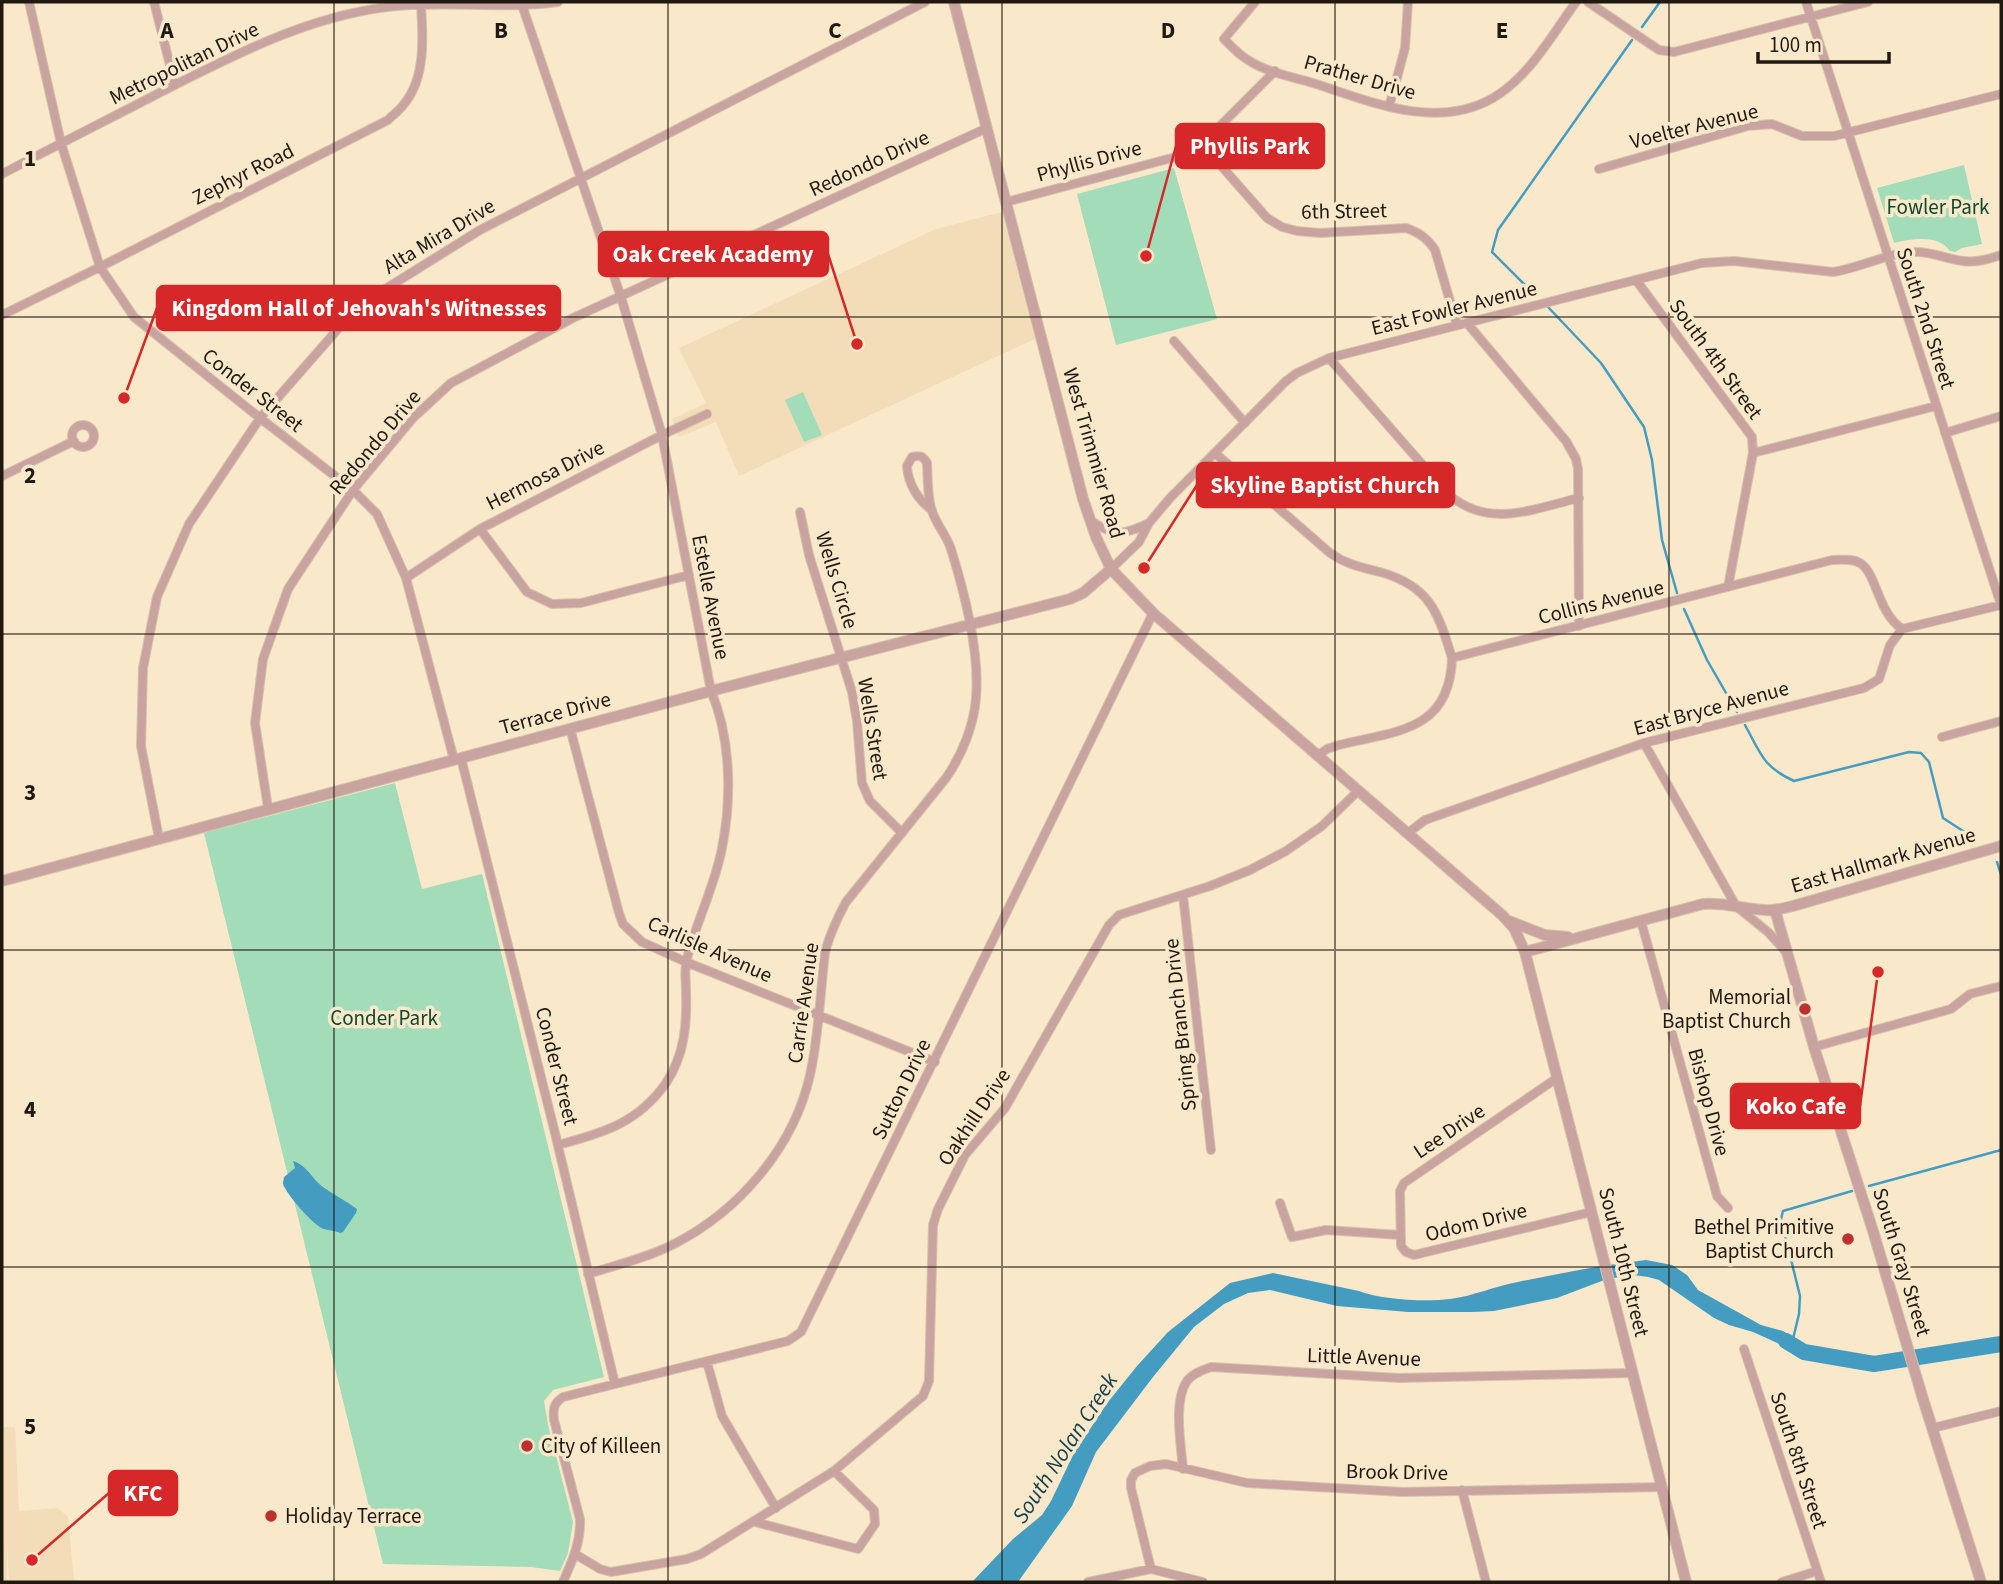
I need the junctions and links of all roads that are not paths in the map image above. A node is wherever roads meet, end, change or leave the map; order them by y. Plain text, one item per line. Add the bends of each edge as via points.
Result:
1 (29, 2) edge
2 (154, 2) edge
3 (558, 2) edge
4 (925, 2) edge
5 (954, 2) edge
6 (1255, 2) edge
7 (1408, 2) edge
8 (1576, 2) edge
9 (1588, 2) edge
10 (1806, 2) edge
11 (1868, 2) edge
12 (522, 3) edge
13 (421, 5) junction
14 (1811, 16) junction
15 (1275, 71) junction
16 (176, 85) junction
17 (2001, 94) edge
18 (1389, 107) junction
19 (987, 128) junction
20 (1849, 132) junction
21 (61, 143) junction
22 (1202, 144) junction
23 (1599, 169) dead end
24 (2, 174) edge
25 (581, 178) junction
26 (1006, 202) junction
27 (2001, 255) edge
28 (1888, 257) junction
29 (100, 267) junction
30 (1636, 280) junction
31 (621, 297) junction
32 (2, 315) edge
33 (1462, 324) junction
34 (1174, 341) dead end
35 (1329, 358) junction
36 (1936, 406) junction
37 (707, 414) dead end
38 (2001, 416) edge
39 (260, 418) junction
40 (1245, 423) junction
41 (1945, 433) junction
42 (662, 435) junction
43 (74, 442) dead end
44 (1215, 453) junction
45 (1753, 453) junction
46 (2, 476) edge
47 (353, 490) junction
48 (1578, 498) junction
49 (932, 510) junction
50 (800, 512) dead end
51 (1090, 521) junction
52 (1149, 523) junction
53 (480, 528) junction
54 (1111, 569) junction
55 (689, 575) junction
56 (406, 578) junction
57 (1728, 587) junction
58 (2001, 605) edge
59 (1153, 613) junction
60 (970, 625) junction
61 (1578, 626) junction
62 (1902, 629) junction
63 (843, 658) junction
64 (1452, 658) junction
65 (711, 691) junction
66 (2001, 721) edge
67 (570, 728) junction
68 (1942, 737) dead end
69 (1644, 743) junction
70 (1317, 756) junction
71 (457, 759) junction
72 (1359, 791) junction
73 (268, 808) junction
74 (902, 833) junction
75 (1408, 833) junction
76 (159, 838) junction
77 (2001, 846) edge
78 (2, 881) edge
79 (1183, 895) junction
80 (1736, 906) junction
81 (1775, 910) junction
82 (1508, 921) junction
83 (1641, 921) junction
84 (1582, 936) junction
85 (1525, 951) junction
86 (1788, 953) junction
87 (686, 962) junction
88 (2001, 986) edge
89 (818, 1015) junction
90 (1814, 1047) junction
91 (934, 1062) junction
92 (1557, 1077) junction
93 (558, 1145) junction
94 (1211, 1150) dead end
95 (1280, 1203) dead end
96 (1728, 1208) dead end
97 (1591, 1212) junction
98 (1400, 1235) junction
99 (588, 1274) junction
100 (1744, 1349) dead end
101 (707, 1362) junction
102 (1633, 1373) junction
103 (615, 1384) junction
104 (2001, 1411) edge
105 (1933, 1428) junction
106 (1183, 1469) junction
107 (834, 1471) junction
108 (1662, 1487) junction
109 (1462, 1490) junction
110 (776, 1508) junction
111 (755, 1522) junction
112 (575, 1554) junction
113 (1151, 1569) junction
114 (1817, 1571) junction
115 (563, 1582) edge
116 (1088, 1582) edge
117 (1203, 1582) edge
118 (1486, 1582) edge
119 (1686, 1582) edge
120 (1782, 1582) edge
121 (1821, 1582) edge
122 (1981, 1582) edge

1 - 21 street, Conder Street
2 - 16 street
3 - 12 street, Metropolitan Drive
4 - 25 street, Alta Mira Drive
5 - 19 street, West Trimmier Road
6 - 15 street, Prather Drive via 1224,39 1248,60
7 - 18 street via 1405,48
8 - 18 street, Prather Drive via 1528,68 1495,97 1453,112 1430,114
9 - 14 street via 1667,52
10 - 14 street, South 2nd Street
11 - 14 street
12 - 13 street, Metropolitan Drive
12 - 25 street, Estelle Avenue
13 - 16 street, Metropolitan Drive via 387,6 316,24 269,40
13 - 29 street, Zephyr Road via 418,78 406,102 388,120
14 - 20 street, South 2nd Street
15 - 18 street, Prather Drive
15 - 22 street, Phyllis Drive
16 - 21 street, Metropolitan Drive
17 - 20 street, Voelter Avenue
19 - 26 street, West Trimmier Road
19 - 31 street, Redondo Drive
20 - 23 street, Voelter Avenue via 1817,137 1772,124 1748,126
20 - 28 street, South 2nd Street
21 - 24 street, Metropolitan Drive
21 - 29 street, Conder Street
22 - 26 street, Phyllis Drive via 1183,155
22 - 33 street, 6th Street via 1267,218 1282,227 1320,233 1406,228 1419,232 1436,250
25 - 31 street, Estelle Avenue
25 - 39 street, Alta Mira Drive via 480,230 358,306
26 - 51 street, West Trimmier Road
27 - 28 street, East Fowler Avenue via 1975,261 1919,251
28 - 30 street, East Fowler Avenue via 1833,272 1717,261
28 - 36 street, South 2nd Street
29 - 32 street, Zephyr Road
29 - 39 street, Conder Street via 134,317
30 - 33 street, East Fowler Avenue
30 - 45 street, South 4th Street via 1752,437
31 - 42 street, Estelle Avenue
31 - 47 street, Redondo Drive via 451,383 413,418
33 - 35 street, East Fowler Avenue
33 - 48 street via 1566,441 1578,469
34 - 40 street
35 - 40 street, East Fowler Avenue via 1286,381
35 - 48 street via 1460,505 1503,515
36 - 41 street, South 2nd Street
36 - 45 street
37 - 42 street, Hermosa Drive
38 - 41 street
39 - 47 street, Conder Street
39 - 76 street, Alta Mira Drive via 189,524 157,597 143,668 141,746
40 - 44 street, East Fowler Avenue
41 - 58 street, South 2nd Street
42 - 53 street, Hermosa Drive
42 - 55 street, Estelle Avenue
43 - 46 street
44 - 52 street, East Fowler Avenue
44 - 64 street via 1346,564 1395,577 1417,589 1438,616
45 - 57 street, South 4th Street
47 - 56 street, Conder Street via 377,514
47 - 73 street, Redondo Drive via 288,589 263,659 255,723
48 - 61 street
49 - 49 street via 911,484 907,466 912,457 924,457 927,463
49 - 60 street, Carrie Avenue via 951,548
50 - 63 street, Wells Circle via 809,555
51 - 52 street via 1118,533
51 - 54 street, West Trimmier Road
52 - 54 street, East Fowler Avenue via 1139,542
53 - 55 street via 527,592 552,604 581,603
53 - 56 street, Hermosa Drive
54 - 59 street, West Trimmier Road
54 - 60 street, Terrace Drive via 1070,599
55 - 65 street, Estelle Avenue
56 - 71 street, Conder Street
57 - 61 street, Collins Avenue
57 - 62 street, Collins Avenue via 1832,560 1853,560 1867,570 1884,610
58 - 62 street
59 - 70 street, West Trimmier Road
59 - 91 street, Sutton Drive
60 - 63 street, Terrace Drive
60 - 74 street, Carrie Avenue via 977,682 965,740 946,778
61 - 64 street, Collins Avenue
62 - 69 street, East Bryce Avenue via 1890,645 1879,679 1864,688
63 - 65 street, Terrace Drive
63 - 74 street, Wells Street via 857,721 865,793
64 - 70 street via 1442,700 1429,717 1417,725 1339,745
65 - 67 street, Terrace Drive
65 - 87 street, Estelle Avenue via 725,741 727,804 722,849
66 - 68 street
67 - 71 street, Terrace Drive
67 - 87 street, Carlisle Avenue via 623,924 642,942
69 - 75 street, East Bryce Avenue via 1425,820
69 - 80 street, South Gray Street
70 - 72 street, West Trimmier Road
71 - 73 street, Terrace Drive
71 - 93 street, Conder Street
72 - 75 street, West Trimmier Road
72 - 79 street, Oakhill Drive via 1322,827 1288,850
73 - 76 street, Terrace Drive
74 - 89 street, Carrie Avenue via 846,902 833,928 824,953
75 - 82 street, West Trimmier Road
76 - 78 street, Terrace Drive
77 - 81 street, East Hallmark Avenue
79 - 94 street, Spring Branch Drive
79 - 107 street, Oakhill Drive via 1119,915 1109,925 1005,1108 965,1155 933,1225 927,1389
80 - 81 street
80 - 83 street via 1703,904
80 - 86 street, South Gray Street
81 - 86 street, South Gray Street
82 - 84 street via 1545,935
82 - 85 street, West Trimmier Road
83 - 84 street
83 - 96 street, Bishop Drive via 1717,1196
84 - 85 street
85 - 92 street, South 10th Street
86 - 90 street, South Gray Street
87 - 89 street, Carlisle Avenue
87 - 93 street, Estelle Avenue via 686,1034 664,1085 622,1123 601,1134
88 - 90 street via 1969,994 1951,1009
89 - 91 street, Carlisle Avenue
89 - 99 street, Carrie Avenue via 804,1096 783,1142 750,1187 703,1227 673,1245
90 - 105 street, South Gray Street
91 - 101 street, Sutton Drive via 801,1332 788,1341
92 - 97 street, South 10th Street
92 - 98 street, Lee Drive via 1404,1183
93 - 99 street, Conder Street
95 - 98 street, Odom Drive via 1292,1237 1326,1230
97 - 98 street, Odom Drive via 1413,1255 1401,1246
97 - 102 street, South 10th Street
99 - 103 street, Conder Street
100 - 114 street, South 8th Street
101 - 103 street, Sutton Drive
101 - 110 street via 722,1416
102 - 106 street, Little Avenue via 1399,1378 1211,1367 1188,1380 1183,1391 1179,1413
102 - 108 street, South 10th Street
103 - 112 street, Sutton Drive via 563,1397 553,1409 580,1519
104 - 105 street
105 - 122 street, South Gray Street
106 - 109 street, Brook Drive via 1247,1483 1403,1492
106 - 113 street, Brook Drive via 1150,1466 1131,1479
107 - 110 street, Oakhill Drive
107 - 111 street via 874,1510 875,1524 858,1549
108 - 109 street, Brook Drive
108 - 119 street, South 10th Street
109 - 118 street
110 - 111 street, Oakhill Drive
111 - 112 street, Oakhill Drive via 687,1559 611,1572
112 - 115 street
113 - 116 street
113 - 117 street
114 - 120 street
114 - 121 street, South 8th Street

